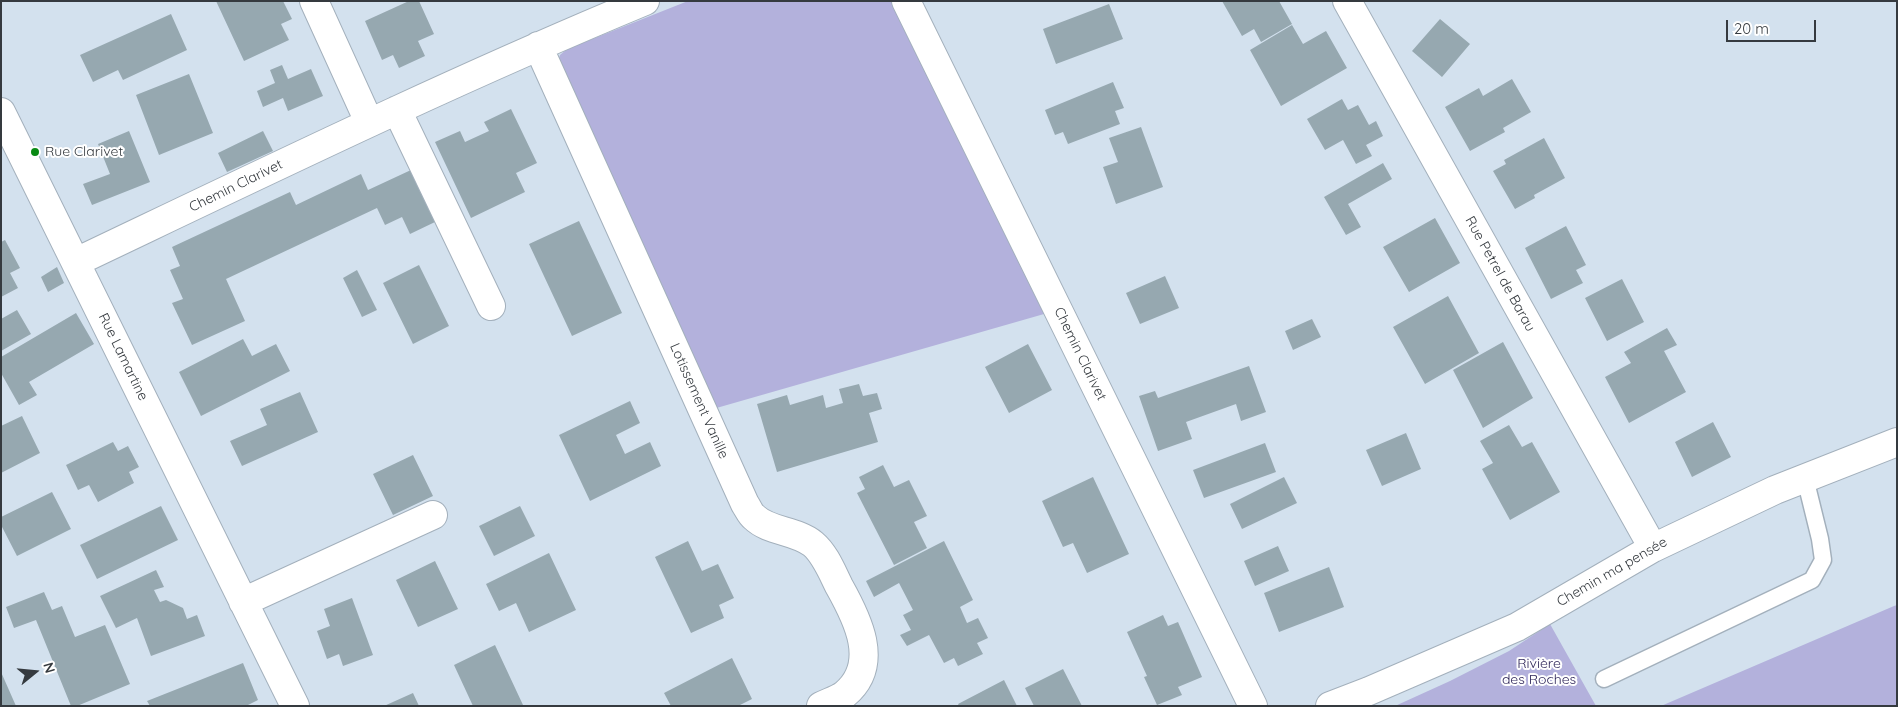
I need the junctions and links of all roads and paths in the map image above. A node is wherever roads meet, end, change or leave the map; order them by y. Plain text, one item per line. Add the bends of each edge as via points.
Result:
1 (314, 1) edge
2 (645, 1) edge
3 (906, 1) edge
4 (1347, 1) edge
5 (538, 46) junction
6 (397, 110) junction
7 (1, 112) edge
8 (369, 122) junction
9 (76, 262) junction
10 (491, 306) dead end
11 (1897, 442) edge
12 (1805, 478) junction
13 (433, 515) dead end
14 (1653, 548) junction
15 (244, 602) junction
16 (1604, 679) dead end
17 (295, 706) edge
18 (821, 706) edge
19 (1253, 706) edge
20 (1330, 706) edge

1 - 8 street
2 - 5 street, Chemin Clarivet
3 - 19 street, Chemin Clarivet
4 - 14 street, Rue Petrel de Barau
5 - 6 street, Chemin Clarivet
5 - 18 street, Lotissement Vanille via 745,504 753,517 761,522 805,538 814,545 856,616 862,635 862,669 844,696
6 - 8 street, Chemin Clarivet
6 - 10 street
7 - 9 street, Rue Lamartine
8 - 9 street, Chemin Clarivet
9 - 15 street, Rue Lamartine
11 - 12 street, Chemin ma pensée
12 - 14 street, Chemin ma pensée
12 - 16 lane via 1823,560 1812,580
13 - 15 street
14 - 20 street, Chemin ma pensée via 1517,627
15 - 17 street, Rue Lamartine

